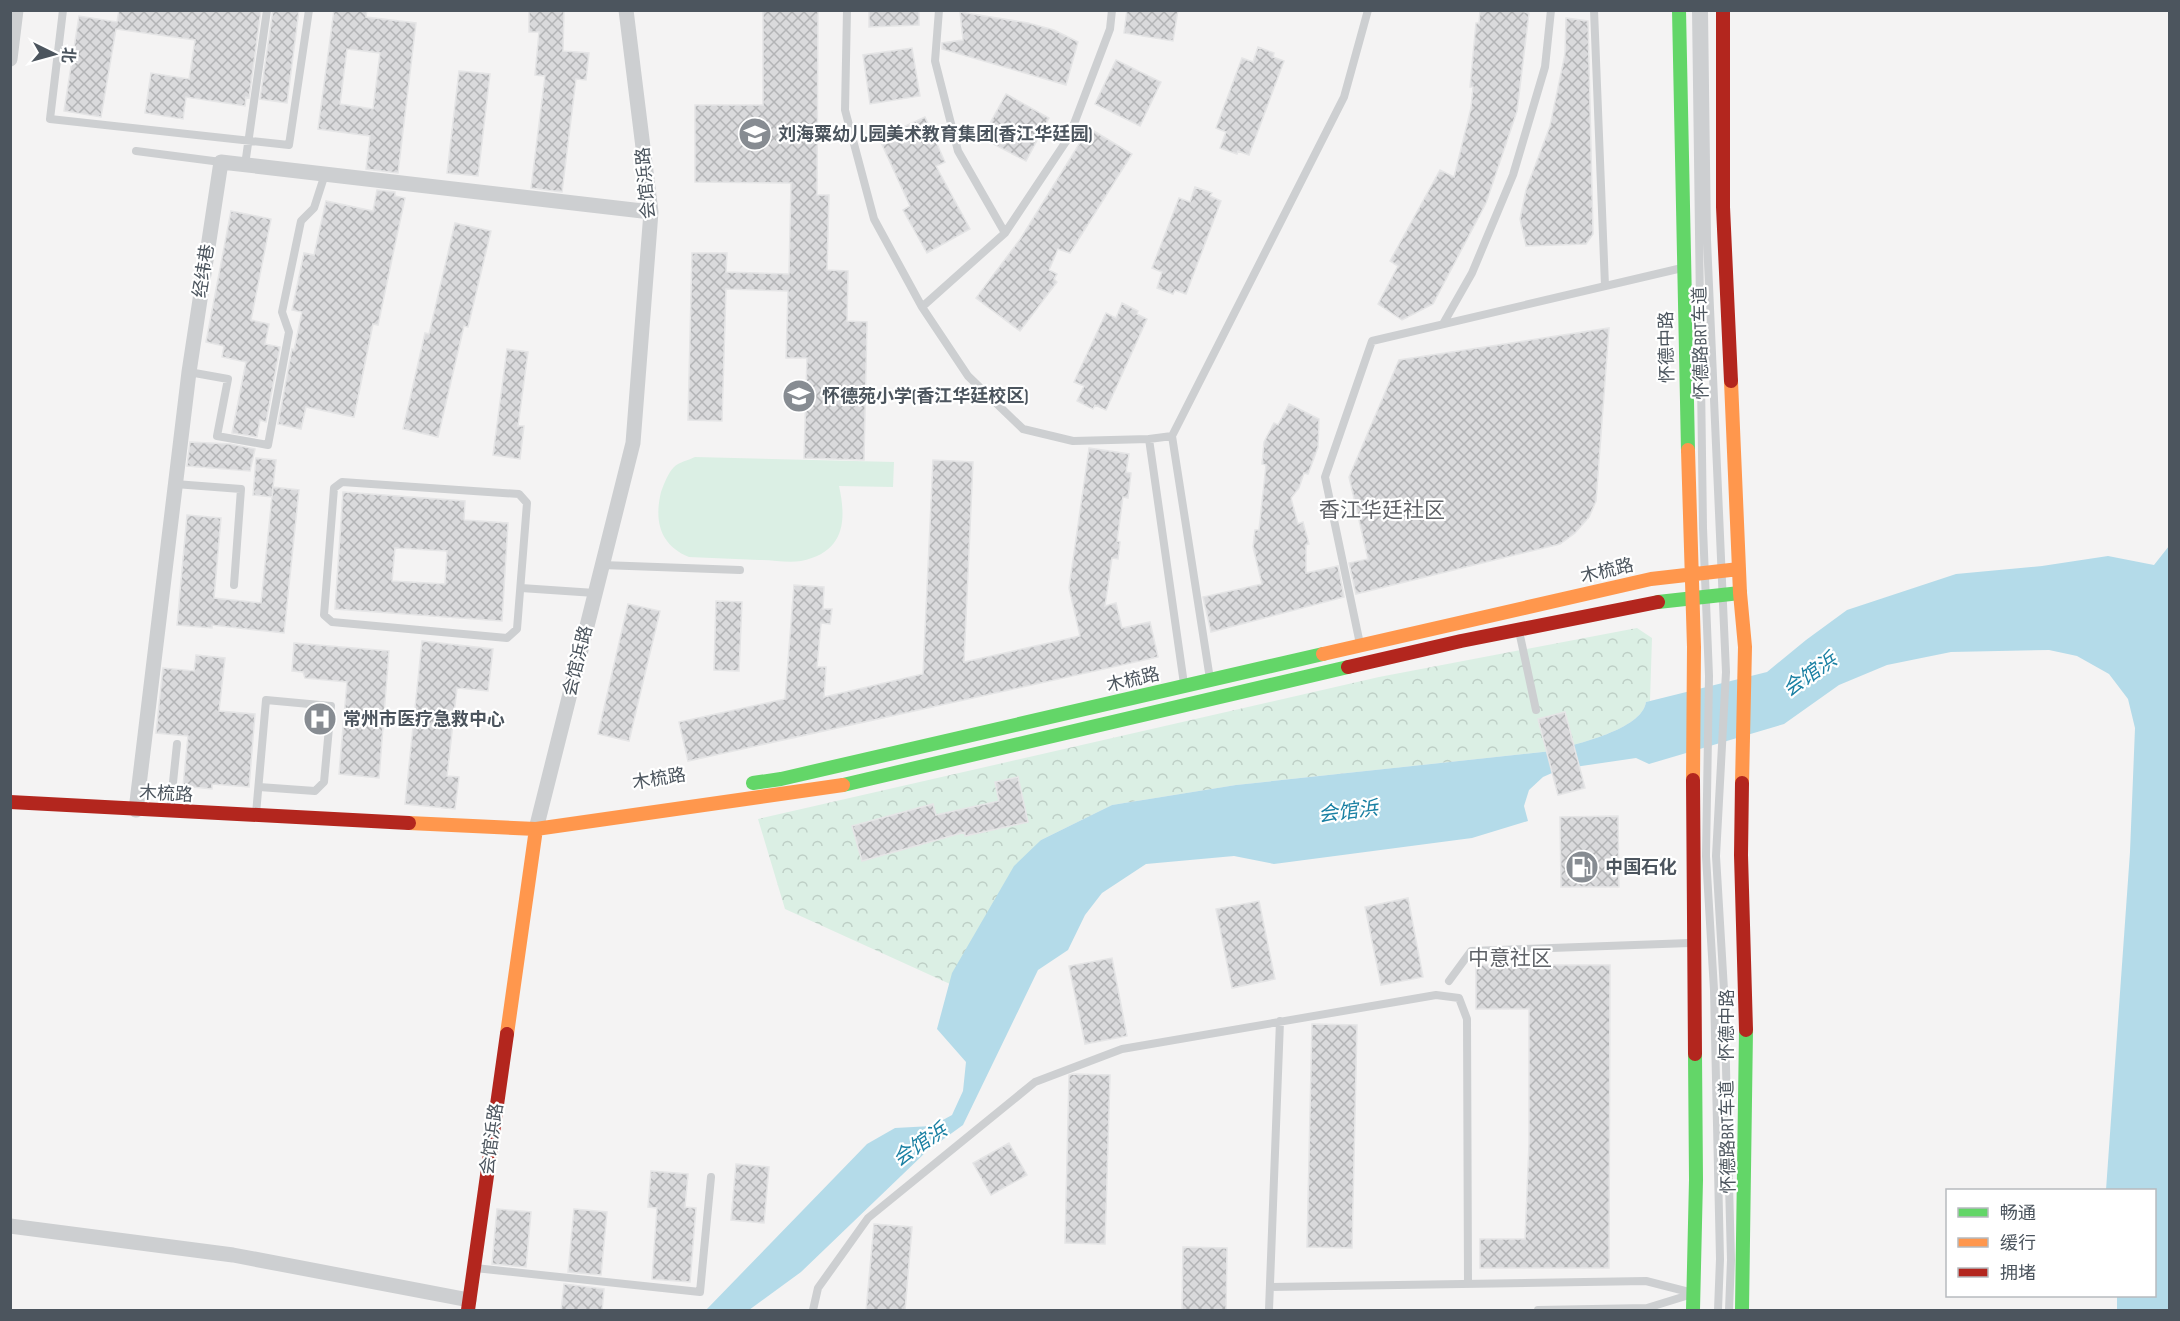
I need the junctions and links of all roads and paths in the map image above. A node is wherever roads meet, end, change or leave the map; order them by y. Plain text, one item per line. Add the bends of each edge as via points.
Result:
1 (16, 10) edge
2 (63, 10) edge
3 (267, 10) edge
4 (309, 10) edge
5 (626, 10) edge
6 (847, 10) edge
7 (939, 10) edge
8 (1112, 10) edge
9 (1368, 10) edge
10 (1551, 10) edge
11 (1594, 10) edge
12 (1679, 10) edge
13 (1696, 10) edge
14 (1704, 10) edge
15 (1723, 10) edge
16 (10, 59) edge
17 (248, 140) junction
18 (136, 151) dead end
19 (221, 162) junction
20 (245, 165) junction
21 (325, 174) junction
22 (651, 212) junction
23 (1005, 233) junction
24 (1683, 268) junction
25 (1605, 286) junction
26 (922, 307) junction
27 (1443, 324) junction
28 (189, 372) junction
29 (1172, 436) junction
30 (1149, 439) junction
31 (175, 484) junction
32 (602, 565) junction
33 (1739, 569) junction
34 (740, 570) dead end
35 (1721, 571) junction
36 (1699, 574) junction
37 (234, 585) dead end
38 (521, 588) junction
39 (595, 593) junction
40 (1740, 593) junction
41 (1722, 595) junction
42 (1700, 597) junction
43 (1519, 629) junction
44 (1360, 646) junction
45 (1210, 680) junction
46 (1184, 686) junction
47 (1536, 710) dead end
48 (177, 744) dead end
49 (734, 786) dead end
50 (259, 787) junction
51 (664, 797) dead end
52 (10, 802) edge
53 (136, 810) junction
54 (170, 812) junction
55 (256, 816) junction
56 (536, 829) junction
57 (1695, 943) junction
58 (1449, 981) dead end
59 (1280, 1021) junction
60 (711, 1177) dead end
61 (10, 1226) edge
62 (474, 1268) junction
63 (1467, 1284) junction
64 (1270, 1287) junction
65 (1694, 1293) junction
66 (468, 1305) edge
67 (813, 1311) edge
68 (1269, 1311) edge
69 (1538, 1311) edge
70 (1693, 1311) edge
71 (1718, 1311) edge
72 (1729, 1311) edge
73 (1742, 1311) edge

1 - 16 street
2 - 17 lane via 50,118
3 - 17 lane
4 - 17 lane via 288,145
5 - 22 street, 会馆浜路
6 - 26 lane via 845,111 874,219
7 - 23 lane via 935,62 958,151
8 - 23 lane via 1110,29 1069,137
9 - 29 lane via 1344,97
10 - 27 lane via 1545,67 1513,175 1472,273
11 - 25 lane
12 - 24 street, 怀德中路
13 - 36 lane, 怀德路BRT车道
14 - 35 lane, 怀德路BRT车道 via 1707,240
15 - 33 street via 1723,207
17 - 20 lane
18 - 19 lane
19 - 20 street
19 - 28 street, 经纬巷
20 - 21 street
21 - 22 street
21 - 28 lane via 314,208 301,221 282,312 289,332 268,445 218,436 228,379
22 - 32 street, 会馆浜路 via 633,443
23 - 26 lane
24 - 25 lane
24 - 36 street, 怀德中路 via 1689,526
25 - 27 lane
26 - 30 lane via 968,376 1023,429 1073,441
27 - 44 lane via 1372,340 1325,477
28 - 31 street, 经纬巷
29 - 30 lane
29 - 45 lane
30 - 46 lane
31 - 37 lane via 241,489
31 - 53 street, 经纬巷
32 - 34 lane
32 - 39 street, 会馆浜路
33 - 35 street, 木梳路
33 - 40 street
35 - 36 street, 木梳路
35 - 41 lane, 怀德路BRT车道
36 - 42 street, 怀德中路
36 - 44 street, 木梳路 via 1652,579
38 - 38 lane via 518,628 507,638 332,622 324,615 334,488 342,482 519,494 527,503
38 - 39 lane
39 - 56 street, 会馆浜路
40 - 41 street, 木梳路
40 - 73 street, 怀德中路 via 1746,647 1741,855 1746,1012
41 - 42 street, 木梳路
41 - 72 lane, 怀德路BRT车道 via 1726,672 1716,856 1724,990
42 - 43 street, 木梳路
42 - 57 street, 怀德中路 via 1693,682
42 - 71 lane, 怀德路BRT车道 via 1709,676 1706,856 1714,990
43 - 47 lane
43 - 56 street, 木梳路 via 854,783
44 - 45 street, 木梳路
45 - 46 street, 木梳路
46 - 49 street, 木梳路 via 781,779
48 - 54 lane
50 - 50 lane via 266,700 331,706 324,782 315,791
50 - 55 lane
51 - 56 street, 木梳路 via 571,811
52 - 53 street, 木梳路
53 - 54 street, 木梳路
54 - 55 street, 木梳路
55 - 56 street, 木梳路
56 - 62 street, 会馆浜路
57 - 58 lane via 1471,951
57 - 65 street, 怀德中路
59 - 63 lane via 1436,995 1459,998 1467,1019
59 - 64 lane
59 - 67 lane via 1122,1049 1035,1083 868,1218 818,1288
60 - 62 lane via 700,1292
61 - 66 street via 233,1255
62 - 66 street, 会馆浜路
63 - 64 lane
63 - 65 lane via 1646,1281
64 - 68 lane
65 - 69 lane via 1647,1308
65 - 70 street, 怀德中路

